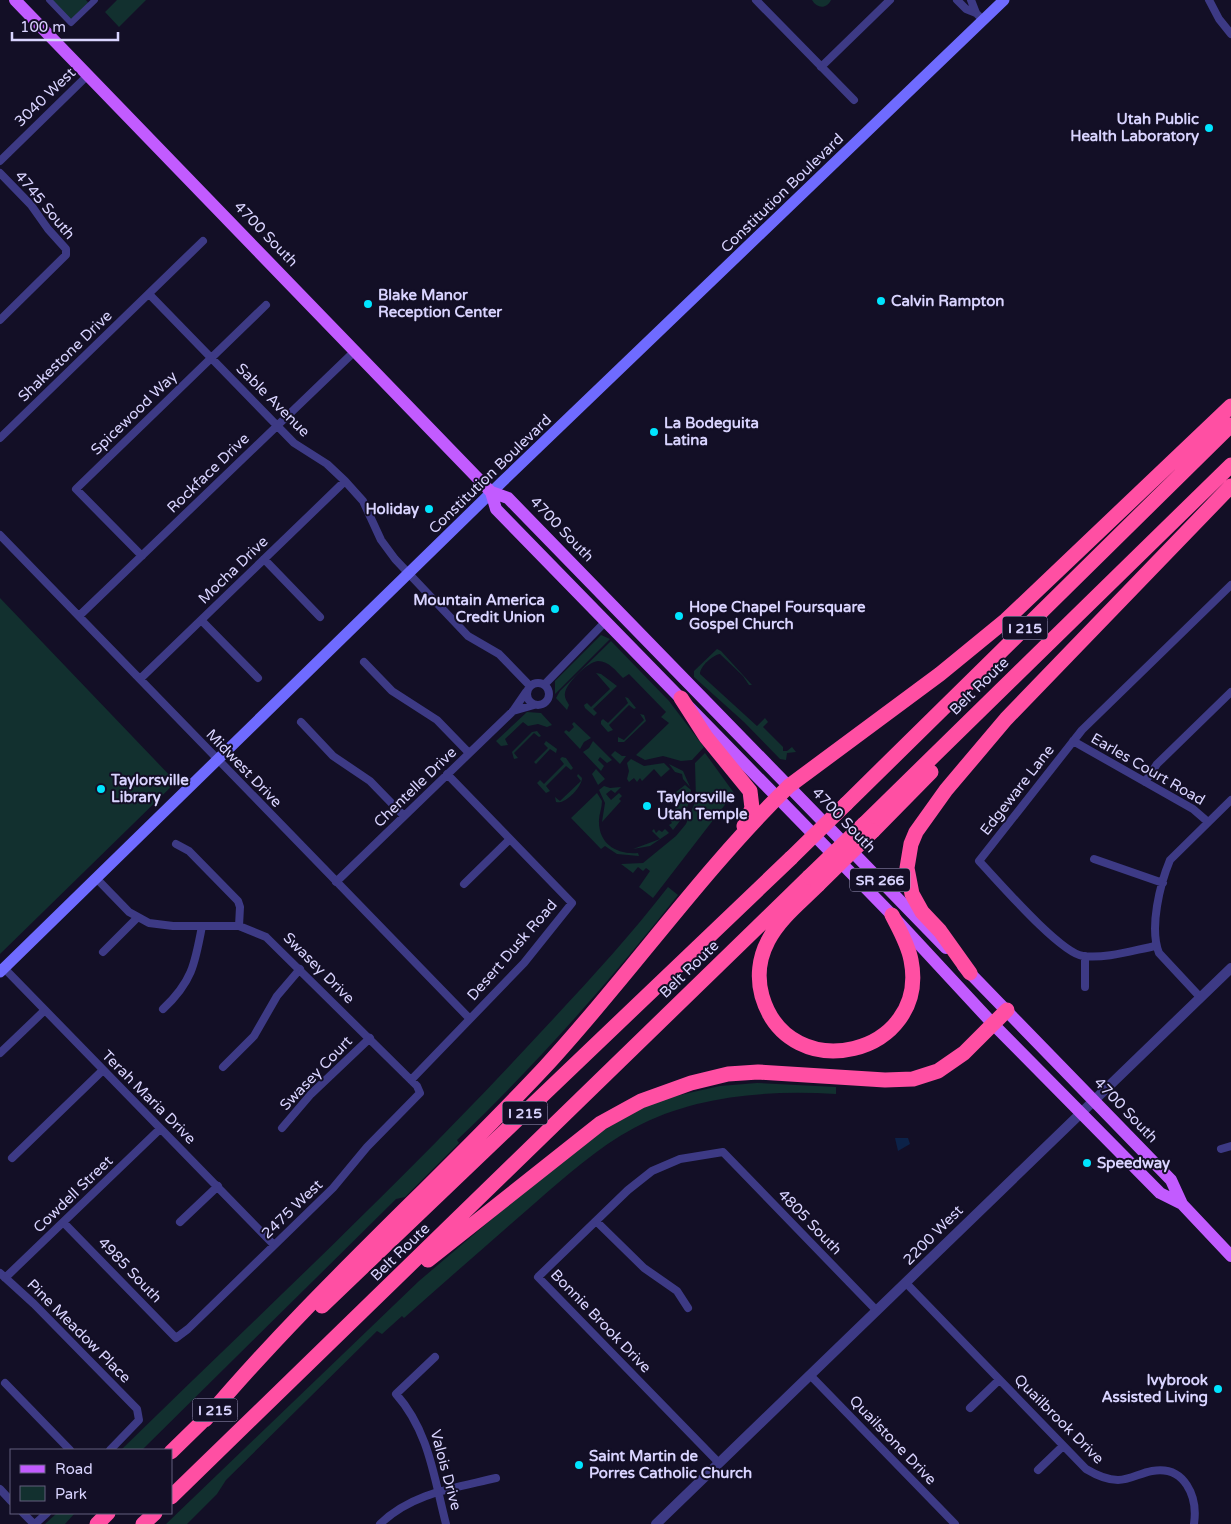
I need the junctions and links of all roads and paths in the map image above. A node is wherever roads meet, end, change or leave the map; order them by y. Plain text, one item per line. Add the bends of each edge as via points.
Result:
1 (15, 0) edge
2 (49, 0) edge
3 (95, 0) edge
4 (756, 0) edge
5 (890, 0) edge
6 (957, 0) edge
7 (971, 0) edge
8 (1004, 0) edge
9 (1209, 0) edge
10 (980, 17) junction
11 (1231, 34) edge
12 (821, 67) junction
13 (88, 75) junction
14 (854, 100) dead end
15 (0, 160) edge
16 (0, 173) edge
17 (203, 241) dead end
18 (149, 294) junction
19 (266, 305) dead end
20 (0, 320) edge
21 (356, 350) junction
22 (211, 357) junction
23 (1231, 406) edge
24 (1231, 425) edge
25 (278, 426) junction
26 (0, 438) edge
27 (1231, 465) edge
28 (345, 481) junction
29 (1231, 486) edge
30 (492, 492) junction
31 (0, 535) edge
32 (142, 556) junction
33 (264, 559) junction
34 (408, 573) junction
35 (1231, 585) edge
36 (79, 616) junction
37 (320, 617) dead end
38 (201, 620) junction
39 (606, 621) junction
40 (364, 662) dead end
41 (258, 678) dead end
42 (140, 679) junction
43 (544, 685) junction
44 (528, 689) junction
45 (1231, 692) edge
46 (681, 698) junction
47 (534, 705) junction
48 (513, 711) junction
49 (301, 722) dead end
50 (1073, 741) junction
51 (469, 753) junction
52 (217, 760) junction
53 (448, 774) junction
54 (1145, 782) junction
55 (789, 786) junction
56 (778, 798) junction
57 (1231, 800) edge
58 (404, 816) junction
59 (1208, 822) junction
60 (510, 839) junction
61 (176, 844) dead end
62 (724, 854) junction
63 (1094, 859) dead end
64 (96, 878) junction
65 (814, 881) junction
66 (336, 882) junction
67 (1163, 882) junction
68 (464, 884) dead end
69 (892, 915) junction
70 (137, 918) junction
71 (202, 926) junction
72 (239, 926) junction
73 (1156, 946) junction
74 (103, 952) dead end
75 (1085, 956) junction
76 (1231, 968) edge
77 (300, 969) junction
78 (2, 970) edge
79 (970, 973) junction
80 (1085, 986) dead end
81 (1200, 997) junction
82 (45, 1010) junction
83 (163, 1010) dead end
84 (1007, 1010) junction
85 (470, 1019) junction
86 (993, 1024) junction
87 (370, 1038) junction
88 (0, 1053) edge
89 (223, 1067) dead end
90 (103, 1070) junction
91 (411, 1080) junction
92 (420, 1093) joint
93 (1094, 1101) junction
94 (1080, 1114) junction
95 (282, 1128) dead end
96 (160, 1129) junction
97 (1231, 1146) edge
98 (1221, 1149) dead end
99 (723, 1152) joint
100 (12, 1158) dead end
101 (218, 1186) junction
102 (1182, 1204) junction
103 (596, 1221) junction
104 (64, 1222) junction
105 (180, 1222) dead end
106 (274, 1245) junction
107 (1231, 1256) edge
108 (3, 1276) edge
109 (906, 1283) junction
110 (688, 1308) dead end
111 (877, 1311) junction
112 (361, 1314) junction
113 (176, 1338) joint
114 (435, 1357) dead end
115 (810, 1375) junction
116 (1000, 1380) junction
117 (5, 1383) dead end
118 (970, 1408) dead end
119 (205, 1420) junction
120 (1063, 1446) junction
121 (69, 1449) edge
122 (111, 1449) edge
123 (172, 1451) edge
124 (719, 1463) junction
125 (1038, 1470) dead end
126 (496, 1478) dead end
127 (0, 1489) edge
128 (438, 1492) junction
129 (172, 1496) edge
130 (10, 1500) edge
131 (24, 1514) edge
132 (46, 1514) edge
133 (107, 1514) edge
134 (154, 1514) edge
135 (34, 1524) edge
136 (97, 1524) edge
137 (143, 1524) edge
138 (380, 1524) edge
139 (446, 1524) edge
140 (656, 1524) edge
141 (955, 1524) edge
142 (1194, 1524) edge

1 - 13 main road, 4700 South
2 - 3 street via 71,23
4 - 12 street
5 - 12 street
6 - 10 street
7 - 10 street
8 - 10 main road, Constitution Boulevard
9 - 11 street
10 - 30 main road, Constitution Boulevard
12 - 14 street
13 - 15 street, 3040 West
13 - 21 main road, 4700 South
16 - 20 street, 4745 South via 66,249 66,255
17 - 18 street, Shakestone Drive
18 - 22 street, Sable Avenue
18 - 26 street, Shakestone Drive
19 - 22 street, Spicewood Way
21 - 25 street, Rockface Drive
21 - 30 main road, 4700 South
22 - 25 street, Sable Avenue
22 - 32 street, Spicewood Way via 76,489
23 - 55 highway via 1000,626
24 - 119 highway, Belt Route / I 215, bridge via 791,858
25 - 28 street, Sable Avenue via 294,443
25 - 32 street, Rockface Drive
27 - 65 highway, Belt Route / I 215, bridge via 1017,674
28 - 33 street, Mocha Drive
28 - 34 street, Sable Avenue via 363,501 387,550
29 - 79 highway via 1006,719 916,832 907,868 912,894 922,912
30 - 34 main road, Constitution Boulevard
30 - 39 main road, 4700 South via 496,509
30 - 55 main road, 4700 South via 508,498
31 - 36 street, Midwest Drive
32 - 36 street, Rockface Drive
33 - 37 street
33 - 38 street, Mocha Drive
34 - 44 street, Sable Avenue via 468,636 500,654
34 - 52 main road, Constitution Boulevard
35 - 50 street, Edgeware Lane
36 - 42 street, Midwest Drive
38 - 41 street
38 - 42 street, Mocha Drive
39 - 43 street
39 - 46 main road, 4700 South
40 - 51 street via 392,690 437,720
42 - 52 street, Midwest Drive
43 - 44 street via 538,683
43 - 47 street via 548,692 547,700
44 - 47 street via 529,701
44 - 48 street, Chentelle Drive
45 - 54 street via 1157,764
46 - 56 main road, 4700 South
46 - 62 highway via 706,737 752,795 750,816
47 - 48 street, Chentelle Drive
48 - 51 street, Chentelle Drive
49 - 58 street via 333,756 370,781
50 - 54 street, Earles Court Road
50 - 75 street, Edgeware Lane via 979,861 1058,941 1074,953
51 - 53 street, Chentelle Drive
52 - 64 main road, Constitution Boulevard
52 - 66 street, Midwest Drive
53 - 58 street, Chentelle Drive
53 - 60 street, Desert Dusk Road
54 - 59 street, Earles Court Road via 1193,809
55 - 56 highway
55 - 79 main road, 4700 South / SR 266
56 - 62 highway
56 - 69 main road, 4700 South / SR 266
57 - 59 street
58 - 66 street, Chentelle Drive
59 - 67 street via 1170,860
60 - 68 street
60 - 85 street, Desert Dusk Road via 572,903 529,956
61 - 72 street via 189,851 238,901
62 - 119 highway via 571,1039 274,1341
63 - 67 street
64 - 70 street, Swasey Drive
64 - 78 main road, Constitution Boulevard
65 - 69 highway via 774,931 763,953 760,974 763,998 771,1015 787,1034 808,1047 832,1052 857,1049 880,1038 901,1016 910,993 912,969 908,948
65 - 112 highway, Belt Route / I 215
66 - 85 street, Midwest Drive
67 - 73 street via 1155,923
69 - 86 main road, 4700 South / SR 266
70 - 71 street, Swasey Drive via 160,925
70 - 74 street
71 - 72 street, Swasey Drive
71 - 83 street via 190,976
72 - 77 street, Swasey Drive via 266,937
73 - 75 street
73 - 81 street via 1164,960
75 - 80 street
76 - 81 street, 2200 West
77 - 87 street, Swasey Drive
77 - 89 street via 277,996 254,1036
78 - 82 street, Terah Maria Drive
79 - 84 main road, 4700 South / SR 266
81 - 93 street, 2200 West
82 - 88 street
82 - 90 street, Terah Maria Drive
84 - 86 highway
84 - 93 main road, 4700 South / SR 266
85 - 91 street, Desert Dusk Road
86 - 94 main road, 4700 South / SR 266
86 - 112 highway via 964,1053 938,1071 913,1079 758,1072 728,1074 642,1101 594,1129
87 - 91 street, Swasey Drive
87 - 95 street, Swasey Court via 311,1094
90 - 96 street, Terah Maria Drive
90 - 100 street
91 - 92 street, Swasey Drive
92 - 106 street, 2475 West via 367,1147 333,1188
93 - 94 street, 2200 West
93 - 102 main road, 4700 South / SR 266 via 1171,1180
94 - 102 main road, 4700 South / SR 266 via 1160,1192
94 - 109 street, 2200 West
96 - 101 street, Terah Maria Drive
96 - 104 street, Cowdell Street
97 - 98 street
99 - 103 street, Bonnie Brook Drive via 680,1159 652,1171
99 - 111 street, 4805 South
101 - 105 street
101 - 106 street, Terah Maria Drive
102 - 107 main road, 4700 South / SR 266
103 - 110 street via 644,1268 678,1291
103 - 124 street, Bonnie Brook Drive via 538,1277
104 - 108 street, Cowdell Street
104 - 113 street, 4985 South
106 - 113 street, 2475 West
108 - 122 street, Pine Meadow Place via 137,1409 139,1420
109 - 111 street, 2200 West
109 - 116 street, Quailbrook Drive
111 - 115 street, 2200 West
112 - 129 highway, Belt Route / I 215
114 - 128 street, Valois Drive via 396,1394 419,1426
115 - 124 street, 2200 West
115 - 141 street, Quailstone Drive
116 - 118 street
116 - 120 street, Quailbrook Drive
117 - 121 street
119 - 123 highway, Belt Route / I 215
120 - 125 street
120 - 142 street, Quailbrook Drive via 1086,1469 1106,1478 1128,1478 1161,1470 1173,1473 1183,1480 1194,1496
124 - 140 street, 2200 West
126 - 128 street
127 - 130 street
128 - 138 street via 404,1505
128 - 139 street, Valois Drive
131 - 135 street
132 - 135 street
133 - 136 highway
134 - 137 highway

